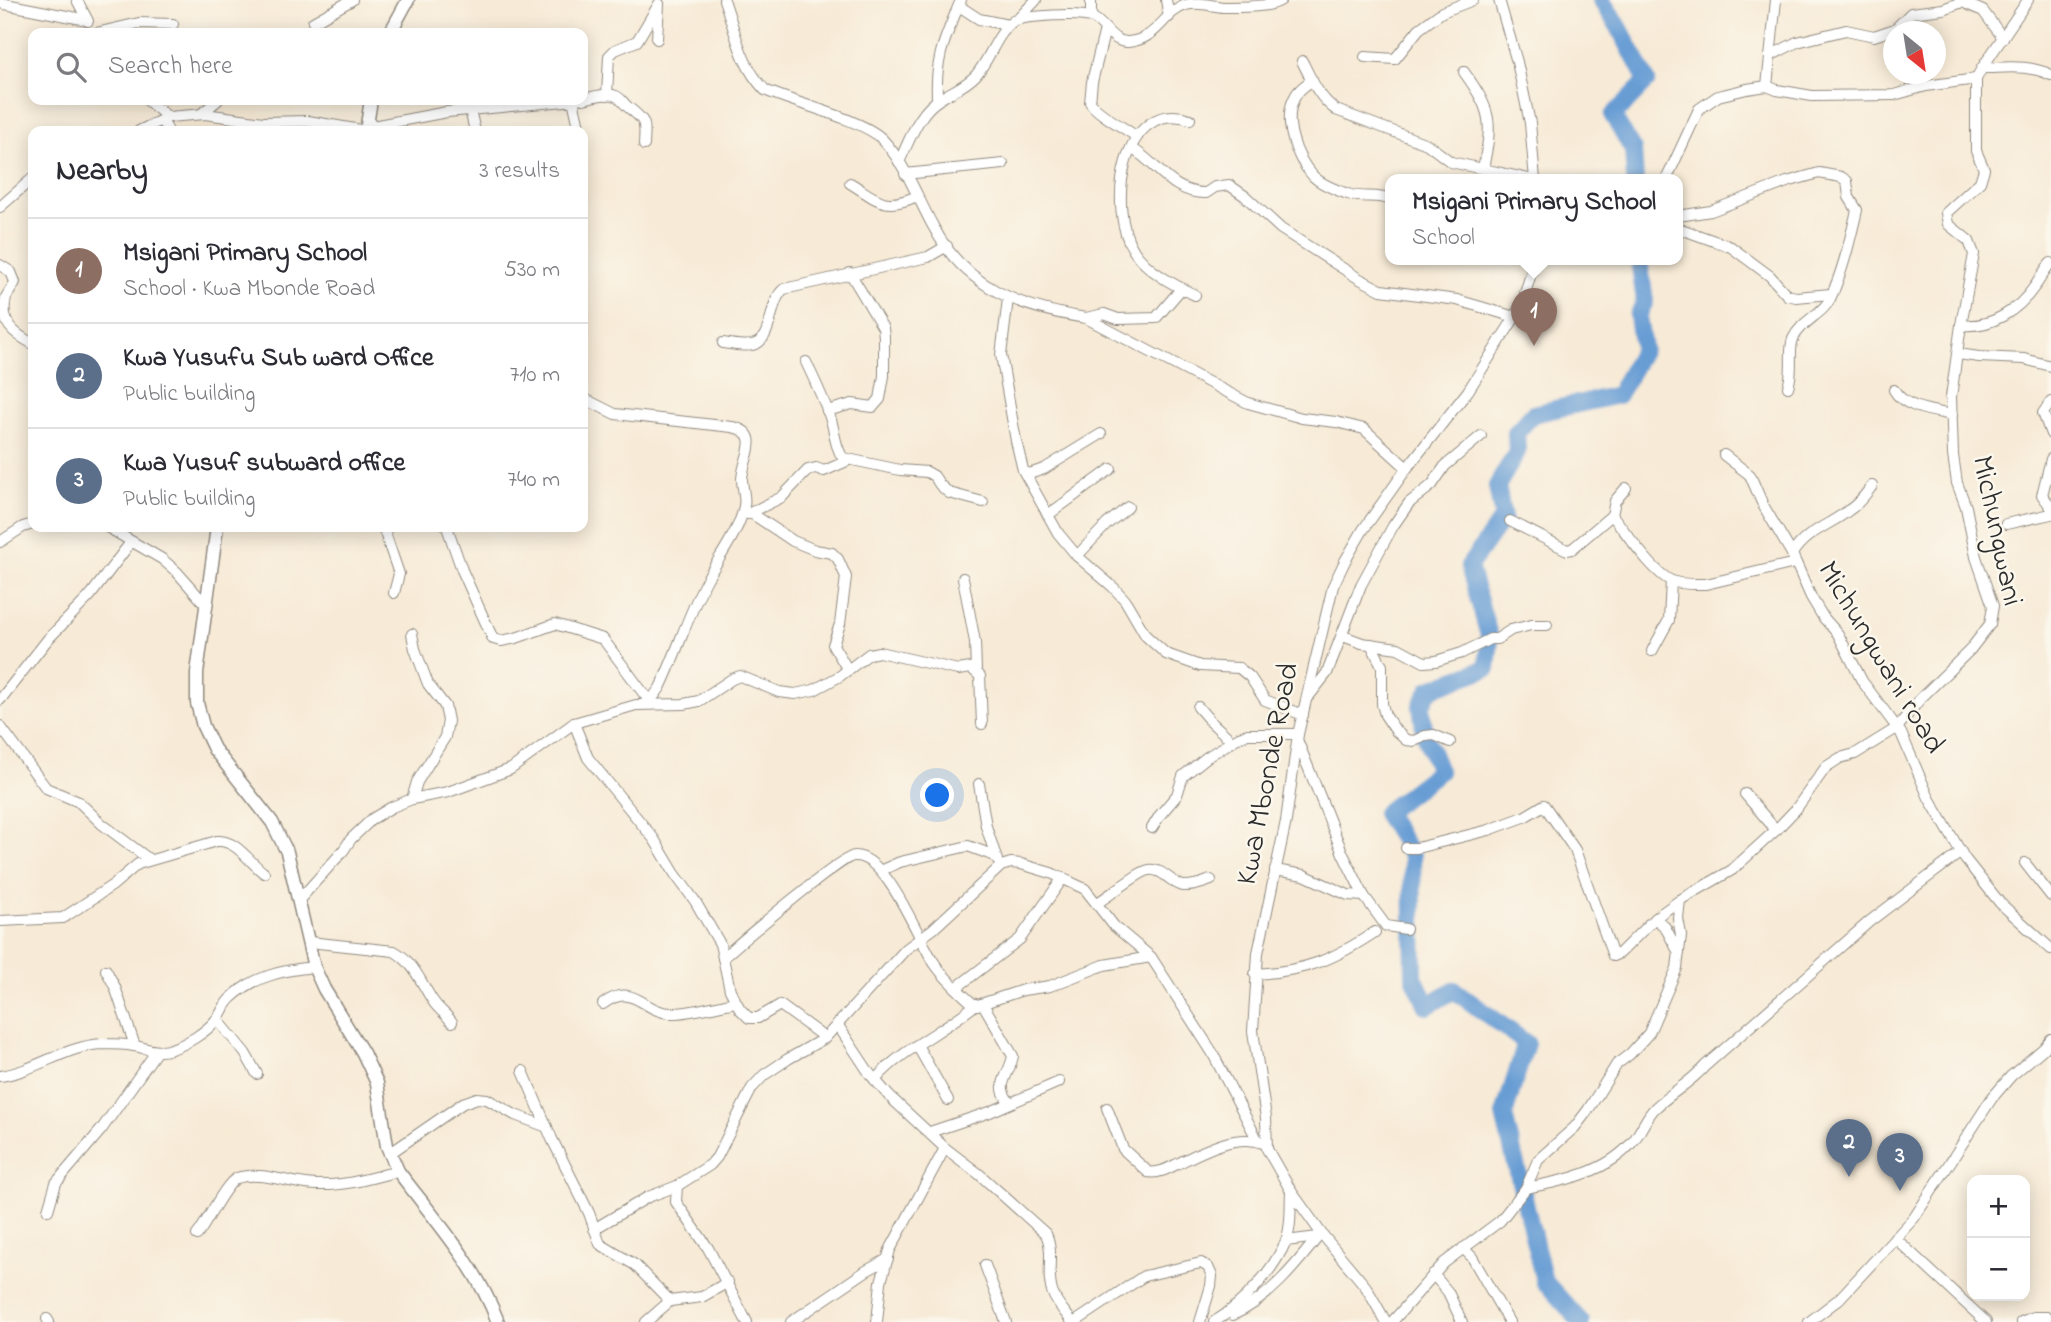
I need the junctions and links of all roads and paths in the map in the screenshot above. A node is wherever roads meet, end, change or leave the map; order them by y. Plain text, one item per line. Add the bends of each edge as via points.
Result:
1 (78, 0) edge
2 (351, 0) edge
3 (408, 0) edge
4 (724, 0) edge
5 (1036, 0) edge
6 (1091, 0) edge
7 (1166, 0) edge
8 (1281, 0) edge
9 (1473, 0) edge
10 (1499, 0) edge
11 (1776, 0) edge
12 (2028, 0) edge
13 (660, 2) edge
14 (0, 3) edge
15 (960, 3) edge
16 (1091, 17) junction
17 (1169, 17) junction
18 (1018, 19) junction
19 (87, 20) junction
20 (313, 22) dead end
21 (173, 24) dead end
22 (1008, 25) junction
23 (93, 28) edge
24 (118, 28) edge
25 (393, 28) edge
26 (1105, 29) junction
27 (2003, 38) junction
28 (657, 39) dead end
29 (1770, 55) junction
30 (1365, 57) dead end
31 (1302, 61) dead end
32 (1982, 68) junction
33 (1464, 72) dead end
34 (2051, 74) edge
35 (1976, 79) junction
36 (1312, 80) junction
37 (1767, 86) junction
38 (607, 95) junction
39 (588, 98) edge
40 (937, 100) junction
41 (152, 105) edge
42 (212, 105) edge
43 (370, 105) edge
44 (522, 105) edge
45 (576, 105) edge
46 (470, 110) junction
47 (200, 114) junction
48 (165, 118) junction
49 (1190, 119) dead end
50 (149, 126) edge
51 (167, 126) edge
52 (255, 126) edge
53 (268, 126) edge
54 (341, 126) edge
55 (368, 126) edge
56 (384, 126) edge
57 (474, 126) edge
58 (579, 126) edge
59 (1137, 137) junction
60 (644, 145) dead end
61 (1131, 148) junction
62 (899, 162) junction
63 (1003, 164) dead end
64 (1483, 168) junction
65 (905, 174) junction
66 (1499, 174) edge
67 (1534, 174) edge
68 (1669, 174) edge
69 (28, 181) edge
70 (850, 183) dead end
71 (917, 196) junction
72 (1385, 198) edge
73 (0, 207) edge
74 (1683, 215) edge
75 (1683, 230) edge
76 (947, 247) junction
77 (2051, 263) edge
78 (0, 265) edge
79 (1534, 265) edge
80 (850, 273) junction
81 (1181, 289) junction
82 (1831, 294) junction
83 (1195, 295) dead end
84 (1008, 299) junction
85 (1515, 317) junction
86 (1086, 318) junction
87 (1961, 325) junction
88 (28, 341) edge
89 (723, 343) dead end
90 (1957, 356) junction
91 (806, 362) dead end
92 (2051, 366) edge
93 (1788, 387) dead end
94 (1894, 390) dead end
95 (588, 400) edge
96 (2051, 401) edge
97 (827, 411) junction
98 (1952, 415) junction
99 (2051, 434) edge
100 (1101, 435) dead end
101 (1481, 436) dead end
102 (1724, 455) dead end
103 (2051, 459) edge
104 (847, 461) junction
105 (1407, 468) junction
106 (1111, 469) dead end
107 (1026, 475) junction
108 (1872, 486) dead end
109 (1626, 488) dead end
110 (983, 502) dead end
111 (1128, 507) dead end
112 (2051, 507) edge
113 (751, 513) junction
114 (2051, 514) edge
115 (1048, 515) junction
116 (1612, 515) junction
117 (739, 520) junction
118 (1510, 521) dead end
119 (2006, 524) dead end
120 (28, 526) edge
121 (115, 532) edge
122 (215, 532) edge
123 (385, 532) edge
124 (449, 532) edge
125 (0, 542) edge
126 (131, 542) junction
127 (1077, 556) junction
128 (1794, 558) junction
129 (963, 578) dead end
130 (1671, 581) junction
131 (394, 593) dead end
132 (206, 605) junction
133 (1547, 625) dead end
134 (412, 634) dead end
135 (1343, 636) junction
136 (1371, 644) junction
137 (1652, 651) dead end
138 (848, 670) junction
139 (976, 671) junction
140 (1307, 699) junction
141 (0, 700) edge
142 (649, 703) junction
143 (1198, 707) dead end
144 (1303, 715) junction
145 (574, 723) junction
146 (982, 724) dead end
147 (0, 726) edge
148 (1897, 727) junction
149 (1298, 738) junction
150 (1232, 741) junction
151 (1450, 742) dead end
152 (979, 784) dead end
153 (1745, 794) dead end
154 (412, 799) junction
155 (1152, 828) dead end
156 (1776, 830) junction
157 (1406, 848) dead end
158 (1961, 852) junction
159 (995, 856) junction
160 (150, 860) junction
161 (2025, 863) dead end
162 (1001, 866) junction
163 (882, 870) junction
164 (1275, 870) junction
165 (264, 873) dead end
166 (1063, 878) junction
167 (1210, 880) dead end
168 (1364, 896) junction
169 (2051, 896) edge
170 (299, 900) junction
171 (1680, 900) junction
172 (1097, 903) junction
173 (1655, 918) junction
174 (0, 921) edge
175 (1406, 929) dead end
176 (1375, 932) dead end
177 (919, 938) junction
178 (309, 942) junction
179 (2051, 949) edge
180 (1679, 953) junction
181 (1151, 957) junction
182 (723, 958) junction
183 (314, 967) junction
184 (106, 970) dead end
185 (1255, 974) junction
186 (956, 988) junction
187 (736, 1002) junction
188 (603, 1003) dead end
189 (979, 1004) junction
190 (218, 1019) junction
191 (452, 1022) dead end
192 (837, 1024) junction
193 (825, 1038) junction
194 (2051, 1040) edge
195 (917, 1045) junction
196 (135, 1046) junction
197 (156, 1052) junction
198 (523, 1071) dead end
199 (257, 1073) dead end
200 (0, 1076) edge
201 (875, 1080) junction
202 (1059, 1082) dead end
203 (948, 1100) dead end
204 (1010, 1103) junction
205 (1107, 1108) dead end
206 (547, 1127) junction
207 (930, 1132) junction
208 (1263, 1143) junction
209 (945, 1148) junction
210 (389, 1154) junction
211 (398, 1171) junction
212 (677, 1186) junction
213 (1527, 1188) junction
214 (1290, 1191) junction
215 (48, 1210) dead end
216 (594, 1229) junction
217 (197, 1235) dead end
218 (1319, 1235) junction
219 (1895, 1238) junction
220 (1286, 1241) junction
221 (1463, 1248) junction
222 (888, 1259) junction
223 (985, 1265) dead end
224 (1433, 1274) junction
225 (727, 1282) junction
226 (670, 1301) junction
227 (2049, 1316) edge
228 (498, 1322) edge
229 (646, 1322) edge
230 (747, 1322) edge
231 (791, 1322) edge
232 (877, 1322) edge
233 (1006, 1322) edge
234 (1073, 1322) edge
235 (1200, 1322) edge
236 (1214, 1322) edge
237 (1385, 1322) edge
238 (1392, 1322) edge
239 (1462, 1322) edge
240 (1509, 1322) edge
241 (1809, 1322) edge
242 (1986, 1322) edge
243 (2021, 1322) edge

1 - 19 street
2 - 20 street
3 - 25 street
4 - 62 street via 746,65 765,90 862,126 881,138
5 - 18 street
6 - 16 street
7 - 17 street
8 - 17 street via 1268,6 1186,4
9 - 30 street via 1442,12 1419,29 1395,59
10 - 67 street via 1530,123
11 - 29 street
12 - 27 street
13 - 28 street
13 - 38 street via 637,41 609,56
14 - 19 street
15 - 22 street via 979,19
15 - 40 street via 940,52
16 - 18 street
16 - 26 street
17 - 26 street via 1152,34 1128,41 1118,40
18 - 22 street
19 - 23 street
21 - 24 street
22 - 40 street via 978,73
26 - 59 street via 1090,102
27 - 29 street via 1983,11 1962,2 1911,13 1895,29 1874,36 1846,30 1797,42
27 - 32 street
29 - 37 street
31 - 36 street
32 - 34 street via 2018,66
32 - 35 street
33 - 64 street via 1479,93 1490,122
35 - 37 street via 1894,95 1812,96
35 - 87 street, Michungwani via 1976,151 1983,163 1983,176 1946,213 1948,224 1969,241 1974,254
36 - 64 street via 1336,110 1427,144 1451,162
36 - 72 street via 1295,95 1292,143 1321,182 1349,195
37 - 68 street via 1718,96 1699,109
38 - 39 street
38 - 60 street via 618,96 641,116
40 - 62 street via 922,115
41 - 48 street
42 - 47 street
43 - 55 street
44 - 46 street
45 - 58 street
46 - 56 street
46 - 57 street
47 - 48 street
47 - 52 street
48 - 50 street
48 - 51 street
49 - 59 street via 1163,116
53 - 54 street via 308,121
59 - 61 street
61 - 81 street via 1120,183 1126,234 1148,266
61 - 85 street via 1170,183 1190,191 1206,193 1229,185 1281,229 1381,290 1457,300
62 - 65 street
63 - 65 street
64 - 66 street
65 - 71 street
69 - 73 street via 6,195
70 - 71 street via 883,203 901,203
71 - 76 street
74 - 82 street via 1711,211 1819,173 1841,177 1847,181 1857,210
75 - 82 street via 1731,247 1787,295
76 - 80 street via 928,257
76 - 84 street via 966,271
77 - 87 street via 2025,298 2003,317 1982,325
78 - 88 street via 11,272 15,282 3,306 4,321
79 - 85 street, Kwa Mbonde Road
80 - 89 street via 784,289 774,299 771,323 758,342
80 - 97 street via 883,328 884,376 880,398 873,407 852,404
81 - 83 street
81 - 86 street via 1156,318 1118,319 1104,314
82 - 93 street via 1792,341
84 - 86 street
84 - 107 street via 1002,355
85 - 105 street, Kwa Mbonde Road via 1468,391
86 - 105 street via 1248,403 1364,429
87 - 90 street, Michungwani
90 - 92 street via 2024,359
90 - 98 street, Michungwani
91 - 97 street
94 - 98 street via 1901,400
95 - 117 street via 615,414 745,429 750,444
96 - 99 street via 2043,413
97 - 104 street via 840,454
98 - 148 street, Michungwani via 1957,483 1993,606 1992,618 1979,640
100 - 107 street
101 - 135 street via 1409,503 1392,526 1361,585
102 - 128 street, Michungwani road via 1750,475
103 - 112 street via 2042,495
104 - 110 street via 927,472 949,493
104 - 113 street via 824,471 808,470 782,497
105 - 140 street, Kwa Mbonde Road via 1363,530 1333,586
106 - 115 street
107 - 115 street
108 - 128 street via 1847,512 1808,534
109 - 116 street via 1615,501
111 - 127 street
113 - 117 street
113 - 138 street via 793,541 838,559 846,577 833,645
114 - 119 street
115 - 127 street
116 - 118 street via 1567,550
116 - 130 street
117 - 142 street
120 - 125 street
121 - 126 street
122 - 132 street
123 - 131 street via 399,575
124 - 142 street via 493,639 516,638 555,624 603,639
126 - 132 street via 162,559
126 - 141 street
127 - 144 street via 1125,600 1146,636 1166,654 1200,666 1239,668 1265,700
128 - 130 street via 1706,584
128 - 148 street, Michungwani road via 1811,597 1838,634 1862,681
129 - 139 street
130 - 137 street via 1668,620
132 - 170 street via 197,673 203,726 214,749 272,822 288,852
133 - 136 street via 1511,630 1462,653 1424,662 1398,648
134 - 154 street via 428,684 446,706 448,721 445,737 417,782
135 - 136 street
135 - 140 street via 1327,673
136 - 151 street via 1382,666 1385,715 1396,731 1406,740 1434,735
138 - 139 street via 879,652
138 - 142 street via 814,690 795,694 740,676 699,701
139 - 146 street
140 - 144 street, Kwa Mbonde Road
142 - 145 street
143 - 150 street
144 - 149 street, Kwa Mbonde Road
145 - 154 street via 511,769 448,792
145 - 182 street via 588,758 653,839 695,901
147 - 160 street via 46,788 79,802
148 - 156 street, Michungwani via 1826,767
148 - 158 street, Michungwani road via 1929,798
149 - 150 street via 1248,734
149 - 164 street, Kwa Mbonde Road
149 - 168 street
150 - 155 street via 1183,776 1177,795
152 - 159 street
153 - 156 street
154 - 170 street via 363,826
156 - 171 street, Michungwani via 1732,870
157 - 173 street, Michungwani via 1489,830 1544,805 1575,850 1613,956
158 - 179 street, Michungwani road via 2000,903
158 - 213 street via 1870,921 1696,1076 1665,1098 1618,1156 1584,1174
159 - 162 street
159 - 163 street via 968,846
160 - 165 street via 222,841
160 - 174 street via 63,918
161 - 169 street
162 - 166 street via 1021,864
162 - 177 street
163 - 177 street
163 - 182 street via 852,856
164 - 168 street via 1304,875 1348,895
164 - 185 street, Kwa Mbonde Road
166 - 172 street via 1085,889
166 - 186 street via 1020,939
167 - 172 street via 1180,885 1155,870 1146,870
168 - 175 street via 1386,926
170 - 178 street
171 - 173 street, Michungwani
171 - 180 street
172 - 181 street via 1114,926
173 - 180 street
176 - 185 street via 1321,963
177 - 186 street
177 - 192 street
178 - 183 street
178 - 191 street via 394,951 403,956
180 - 213 street via 1649,1033 1617,1064 1575,1127 1538,1160
181 - 189 street via 1104,965
181 - 208 street
182 - 187 street
183 - 190 street via 280,971 246,985 228,1000
183 - 210 street via 377,1083
184 - 196 street
185 - 208 street, Kwa Mbonde Road via 1253,1042 1266,1118
186 - 189 street
187 - 188 street via 672,1014 628,996 618,995
187 - 193 street via 749,1018 780,1005
189 - 195 street
189 - 204 street via 1013,1056 1002,1087
190 - 197 street via 190,1040
190 - 199 street
192 - 193 street
192 - 201 street
193 - 212 street via 788,1059 752,1088 717,1157
194 - 219 street via 1992,1098 1926,1202
195 - 201 street
195 - 203 street
196 - 197 street
196 - 200 street via 99,1044 71,1050
197 - 215 street via 101,1130 56,1183
198 - 206 street
201 - 207 street
202 - 204 street
204 - 207 street
205 - 208 street via 1123,1149 1148,1172 1160,1172 1221,1145 1245,1140
206 - 210 street via 477,1098
206 - 216 street
207 - 209 street
208 - 214 street, Kwa Mbonde Road
209 - 222 street
209 - 234 street via 1046,1234 1053,1294
210 - 211 street
211 - 217 street via 340,1185 236,1178
211 - 228 street via 471,1266
212 - 216 street via 648,1197
212 - 225 street via 676,1202
213 - 221 street via 1500,1221
214 - 218 street, Kwa Mbonde Road
214 - 220 street
216 - 226 street via 600,1244 635,1265
218 - 220 street
218 - 236 street via 1267,1293 1247,1308
218 - 237 street, Kwa Mbonde Road via 1366,1287
219 - 241 street via 1839,1299
219 - 242 street
220 - 236 street via 1240,1304
221 - 224 street
221 - 240 street
222 - 231 street
222 - 232 street
223 - 233 street
224 - 238 street
224 - 239 street via 1448,1292
225 - 226 street via 702,1297
225 - 230 street
226 - 229 street
227 - 243 street
234 - 235 street via 1144,1276 1201,1263 1212,1276

